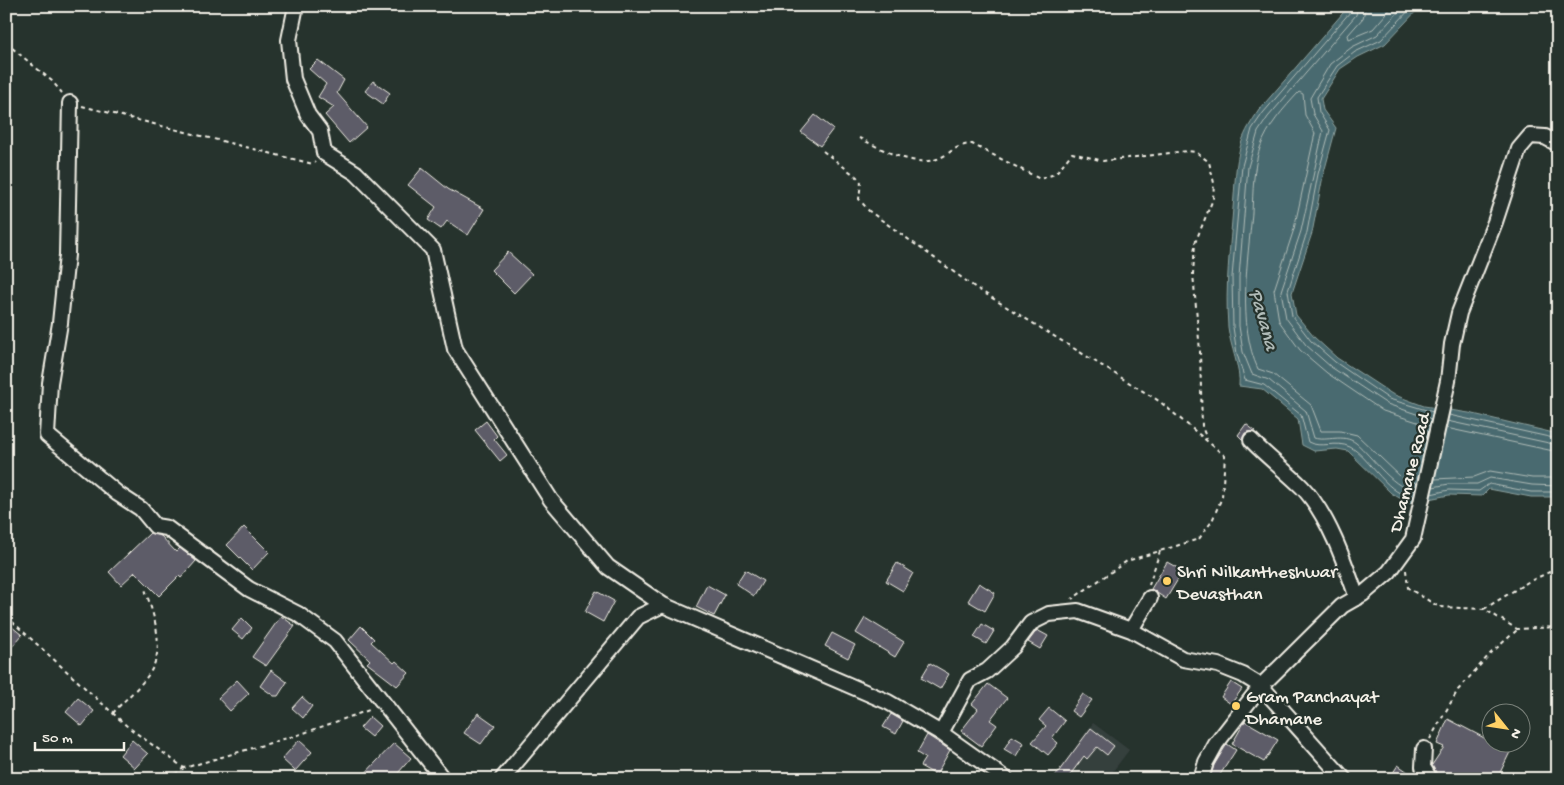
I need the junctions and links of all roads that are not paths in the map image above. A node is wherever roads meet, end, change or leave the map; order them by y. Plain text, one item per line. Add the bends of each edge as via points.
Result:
1 (296, 6) edge
2 (70, 103) road end
3 (1558, 144) edge
4 (1251, 440) dead end
5 (1150, 598) road end
6 (1357, 598) junction
7 (663, 605) junction
8 (1131, 630) junction
9 (1261, 686) junction
10 (941, 733) junction
11 (1424, 749) road end
12 (1205, 777) edge
13 (443, 779) edge
14 (502, 779) edge
15 (1006, 779) edge
16 (1344, 779) edge
17 (1430, 779) edge

1 - 7 street via 290,40 293,79 308,115 320,131 324,153 356,173 433,250 455,349 551,500 608,567
2 - 13 street via 67,255 50,383 47,435 118,494 141,508 155,526 167,528 250,589 298,614 335,641
3 - 6 street, Dhamane Road via 1530,136 1519,149 1495,222 1459,313 1448,381 1413,539 1389,572
4 - 6 street via 1303,488 1327,525 1345,562
5 - 8 street
6 - 9 street, Dhamane Road via 1342,606
7 - 10 street via 888,702
7 - 14 street via 638,617
8 - 9 street via 1183,659 1218,666
8 - 10 street via 1078,611 1049,614 1031,623 1014,647 987,671 970,680
9 - 12 street, Dhamane Road via 1216,744 1206,762
9 - 16 street
10 - 15 street
11 - 17 street via 1423,768

